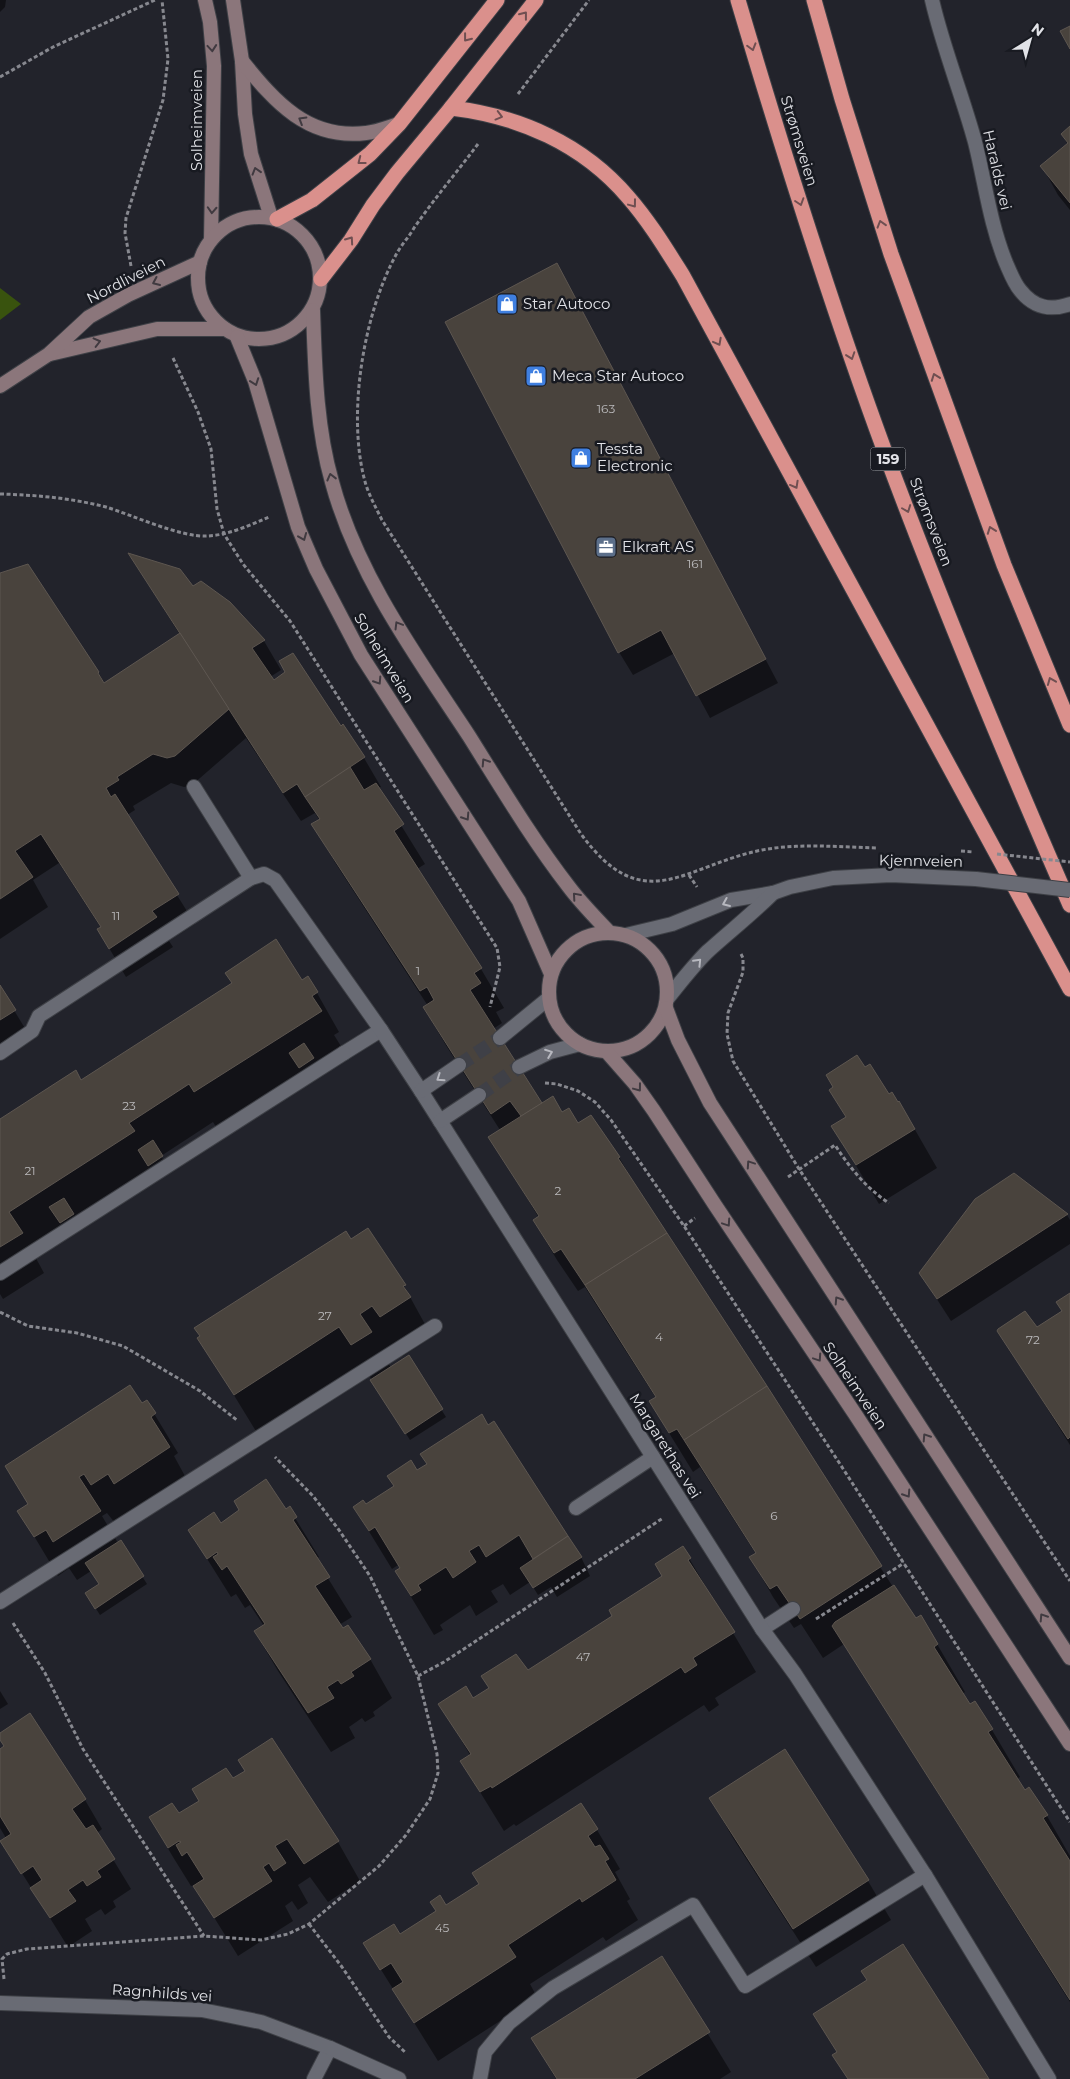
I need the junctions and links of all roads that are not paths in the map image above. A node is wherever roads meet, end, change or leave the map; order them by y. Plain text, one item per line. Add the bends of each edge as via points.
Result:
1 (205, 0) edge
2 (233, 0) edge
3 (498, 0) edge
4 (536, 0) edge
5 (738, 0) edge
6 (814, 0) edge
7 (932, 0) edge
8 (242, 61) junction
9 (451, 108) junction
10 (400, 124) junction
11 (274, 218) junction
12 (211, 240) junction
13 (200, 262) junction
14 (321, 279) junction
15 (1070, 304) edge
16 (313, 310) junction
17 (225, 329) junction
18 (237, 337) junction
19 (49, 354) junction
20 (0, 386) edge
21 (1070, 726) edge
22 (194, 788) dead end
23 (251, 878) junction
24 (1070, 890) edge
25 (773, 893) junction
26 (1070, 905) edge
27 (609, 932) junction
28 (626, 934) junction
29 (552, 974) junction
30 (1070, 989) edge
31 (549, 998) junction
32 (666, 1004) junction
33 (381, 1030) junction
34 (500, 1038) tunnel mouth
35 (580, 1044) junction
36 (606, 1051) junction
37 (0, 1053) edge
38 (459, 1065) tunnel mouth
39 (520, 1068) tunnel mouth
40 (420, 1091) junction
41 (479, 1095) tunnel mouth
42 (440, 1122) junction
43 (0, 1273) edge
44 (435, 1326) dead end
45 (653, 1457) junction
46 (576, 1508) dead end
47 (0, 1602) edge
48 (793, 1609) dead end
49 (762, 1629) junction
50 (1070, 1658) edge
51 (1070, 1744) edge
52 (925, 1875) junction
53 (4, 2002) edge
54 (330, 2048) junction
55 (314, 2079) edge
56 (399, 2079) edge
57 (480, 2079) edge
58 (1049, 2079) edge

1 -> 12 main road, Solheimveien via 214,66
2 - 8 main road
3 -> 10 highway
9 -> 4 highway
5 -> 26 highway, Strømsveien / 159 via 778,134 884,451 994,731
21 -> 6 highway via 1004,565 894,263
7 - 15 street, Haralds vei via 974,142 1001,250 1011,274 1033,303 1057,309
10 -> 8 main road via 366,133 320,129 301,121 264,88
11 -> 8 main road via 251,154
14 -> 9 highway via 392,179
9 -> 30 highway via 516,121 575,150 628,196 656,234 683,276
10 -> 11 highway via 370,154 312,200
11 - 12 main road via 257,216 231,223
11 - 14 main road via 294,228 308,241 318,259
12 - 13 main road
13 - 17 main road via 198,277 205,306
13 -> 19 main road, Nordliveien via 128,294 89,317
14 - 16 main road
16 - 18 main road via 288,332 254,340
27 -> 16 main road, Solheimveien via 569,888 535,838 405,637 353,541 332,482 322,434 316,388
17 - 18 main road
19 -> 17 main road, Nordliveien via 157,329
18 -> 29 main road, Solheimveien via 255,381 296,519 316,569 361,655 519,901
19 - 20 main road, Nordliveien
22 - 23 street
23 - 33 street, Margarethas vei via 264,874 274,880
23 - 37 street via 39,1016 32,1031
24 - 25 street, Kjennveien, bridge via 976,879 892,875 834,878
25 -> 28 street, Kjennveien via 731,900 672,924
32 -> 25 street, Kjennveien via 706,953
27 - 28 main road
27 - 29 main road via 580,939 567,948
28 - 32 main road via 654,953 662,967 667,983
29 - 31 main road
31 - 34 street
31 - 35 main road via 559,1024
32 - 36 main road via 659,1023 649,1035 621,1050
50 -> 32 main road via 710,1103 678,1040
33 - 40 street, Margarethas vei
33 - 43 street
35 - 36 main road
39 -> 35 street via 550,1052
36 -> 51 main road, Solheimveien via 654,1110
38 -> 40 street
40 - 42 street, Margarethas vei
41 - 42 street
42 - 45 street, Margarethas vei
44 - 47 street
45 - 46 street
45 - 49 street, Margarethas vei
48 - 49 street
49 - 52 street, Margarethas vei via 795,1674
52 - 57 street via 745,1986 693,1905 554,1988 509,2023 485,2052
52 - 58 street, Margarethas vei
53 - 54 street, Ragnhilds vei via 202,2010 261,2022
54 - 55 street
54 - 56 street, Ragnhilds vei

